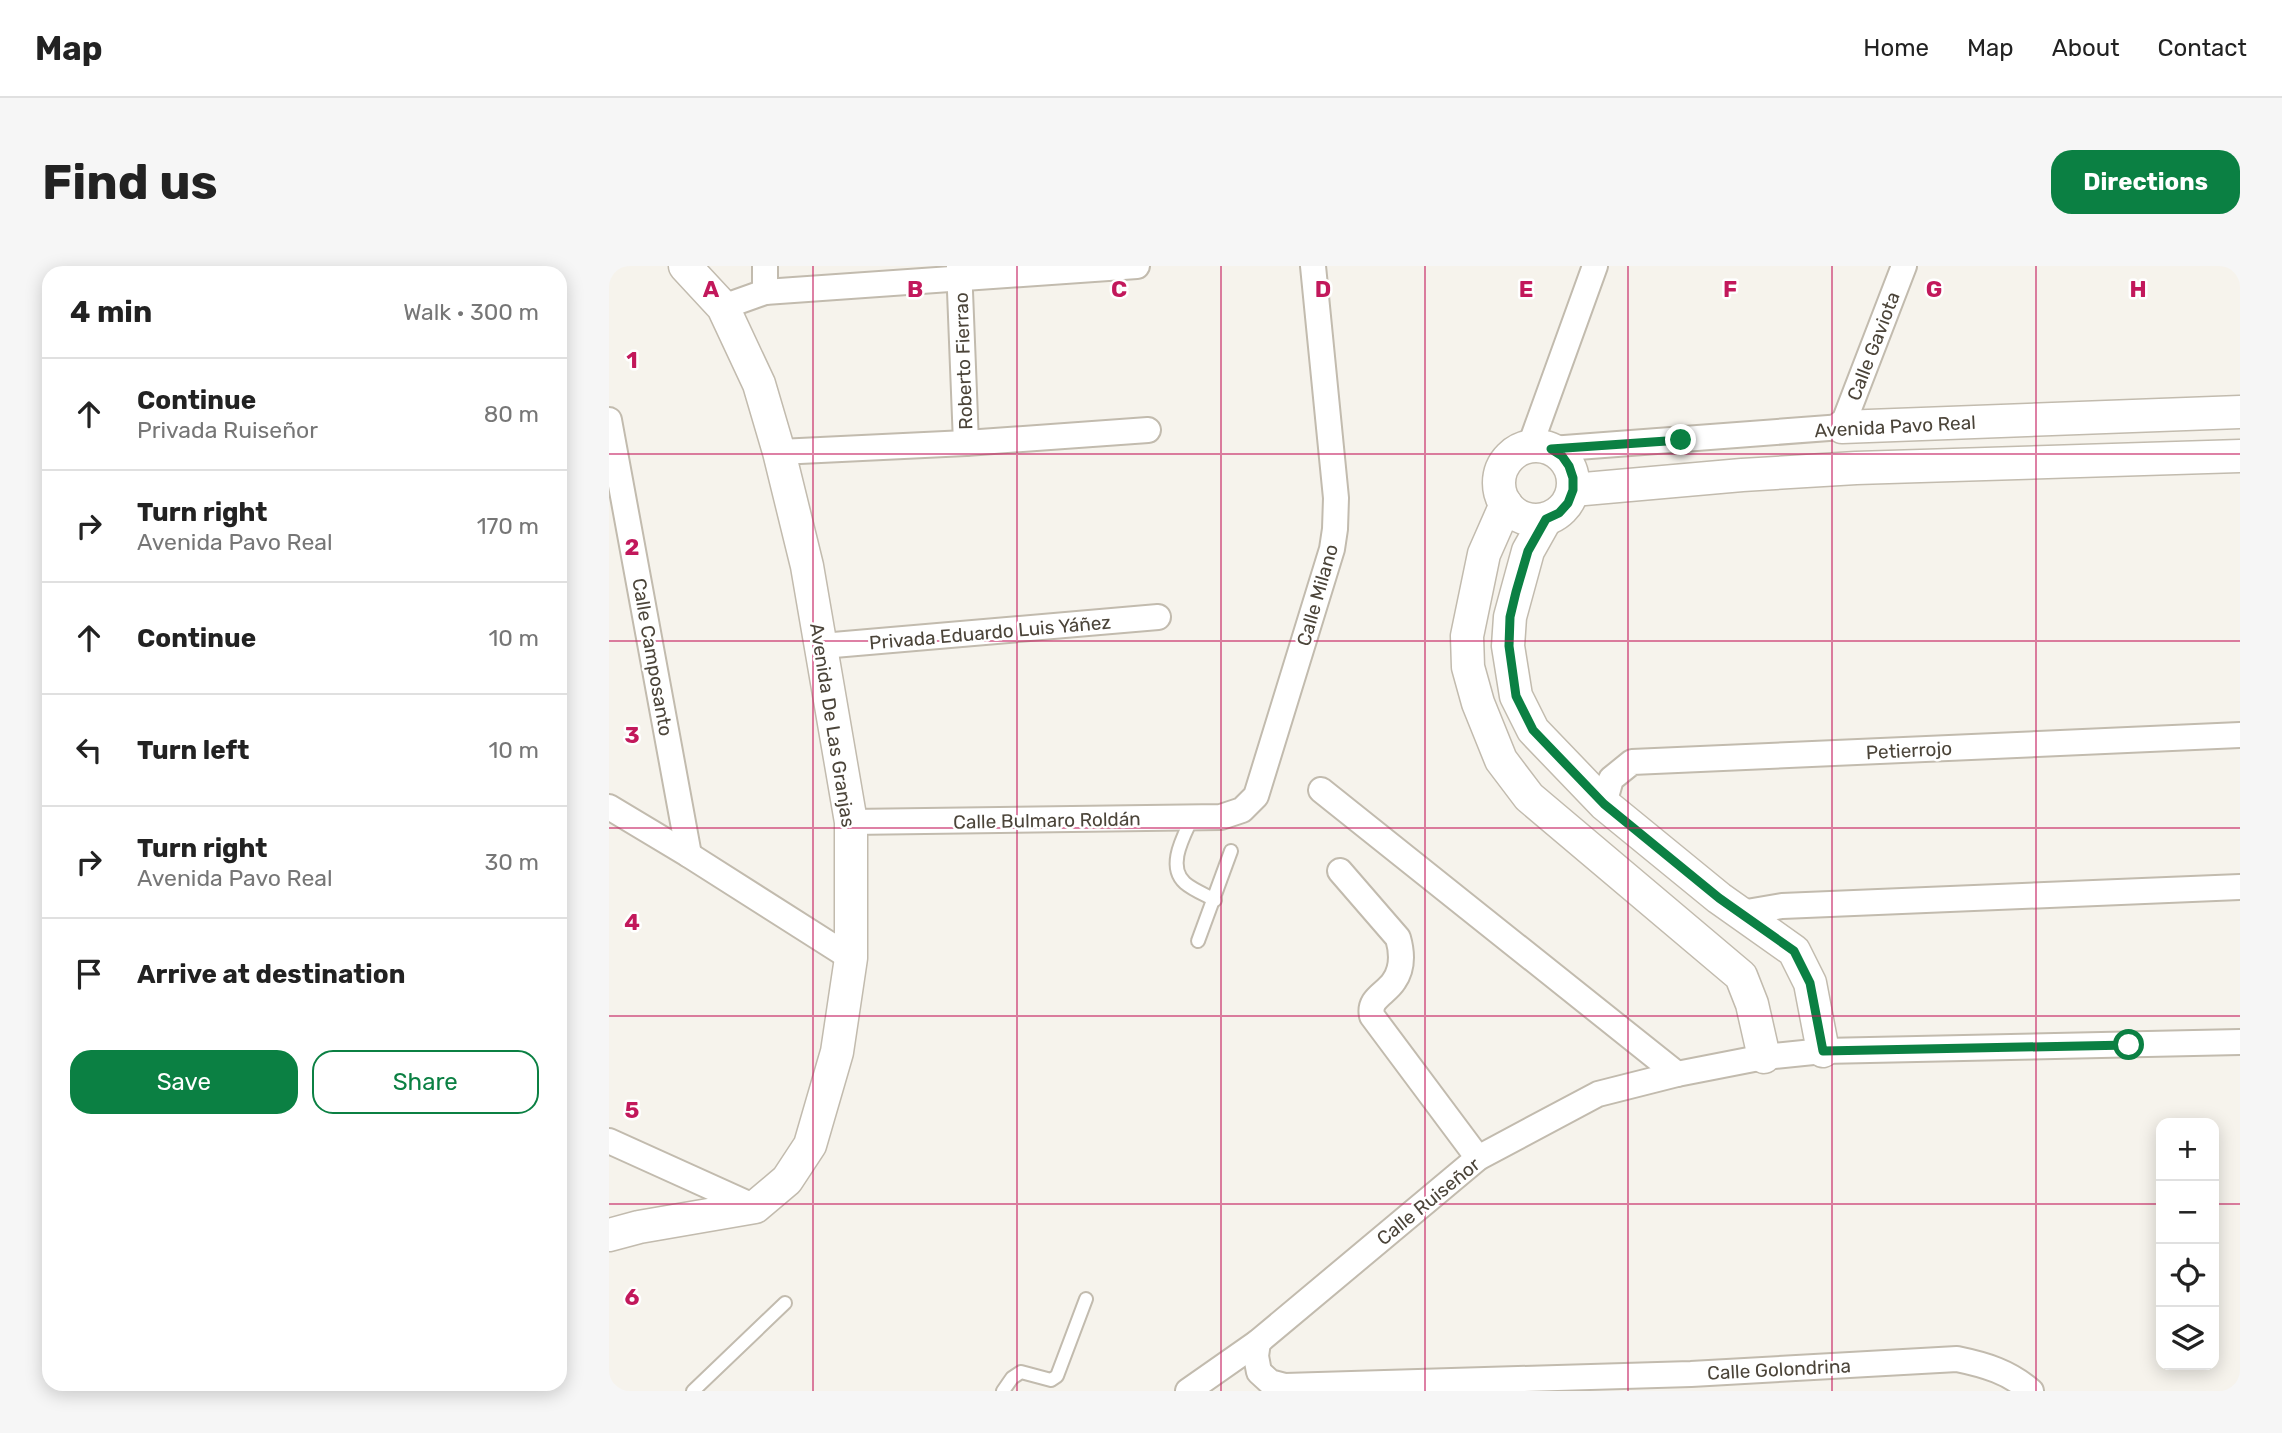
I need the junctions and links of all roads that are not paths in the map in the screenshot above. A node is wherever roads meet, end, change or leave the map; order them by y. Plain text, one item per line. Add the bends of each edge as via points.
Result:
1 (685, 266) edge
2 (765, 266) edge
3 (1137, 266) edge
4 (1595, 266) edge
5 (1904, 266) edge
6 (959, 272) edge
7 (1316, 273) edge
8 (765, 292) junction
9 (723, 307) junction
10 (2240, 412) edge
11 (609, 420) edge
12 (1842, 426) junction
13 (1148, 430) dead end
14 (966, 443) junction
15 (1540, 448) junction
16 (779, 452) junction
17 (2240, 456) edge
18 (613, 465) edge
19 (1573, 490) junction
20 (1506, 505) junction
21 (1546, 519) junction
22 (1158, 617) dead end
23 (821, 646) junction
24 (2240, 735) edge
25 (1321, 790) dead end
26 (1604, 804) junction
27 (609, 807) edge
28 (1242, 810) joint
29 (1192, 818) junction
30 (851, 822) junction
31 (1231, 851) dead end
32 (689, 855) junction
33 (1340, 871) dead end
34 (2240, 887) edge
35 (1215, 900) junction
36 (1741, 913) junction
37 (1198, 941) dead end
38 (851, 958) junction
39 (2240, 1042) edge
40 (1823, 1051) junction
41 (1764, 1057) junction
42 (1677, 1074) junction
43 (609, 1141) edge
44 (1478, 1158) junction
45 (755, 1207) junction
46 (609, 1235) edge
47 (1086, 1298) dead end
48 (785, 1303) dead end
49 (1258, 1342) junction
50 (1691, 1374) junction
51 (692, 1391) edge
52 (1003, 1391) edge
53 (1188, 1391) edge
54 (1669, 1391) edge
55 (2031, 1391) edge

1 - 9 street, Avenida De Las Granjas
2 - 8 street
3 - 6 street
4 - 15 street
5 - 12 street, Calle Gaviota
6 - 8 street
6 - 14 street, Roberto Fierrao
7 - 28 street, Calle Milano via 1335,529 1256,796
8 - 9 street
9 - 16 street, Avenida De Las Granjas via 759,384
10 - 12 street, Avenida Pavo Real
11 - 18 street, Calle Camposanto
12 - 15 street, Avenida Pavo Real
13 - 14 street
14 - 16 street
15 - 19 street via 1562,456 1573,478
15 - 20 street via 1516,452 1505,462 1499,476
16 - 23 street, Avenida De Las Granjas
17 - 19 street, Avenida Pavo Real via 1856,468
18 - 32 street, Calle Camposanto
19 - 21 street via 1559,513
20 - 21 street via 1531,520
20 - 41 street via 1484,554 1467,636 1471,679 1501,760 1529,797 1741,976
21 - 26 street via 1528,551 1510,617 1516,696 1533,730
22 - 23 street, Privada Eduardo Luis Yáñez
23 - 30 street, Avenida De Las Granjas
24 - 26 street, Petierrojo via 1632,762 1611,779
25 - 42 street
26 - 36 street
27 - 32 street
28 - 29 street, Calle Bulmaro Roldán via 1221,817
29 - 30 street, Calle Bulmaro Roldán
29 - 35 lane via 1177,867 1184,882
30 - 38 street, Avenida De Las Granjas
31 - 35 lane
32 - 38 street
33 - 44 street via 1398,938 1401,948 1394,982 1370,1007 1372,1016
34 - 36 street via 1782,906
35 - 37 lane
36 - 40 street via 1794,951 1810,983
38 - 45 street, Avenida De Las Granjas via 837,1052 810,1144 787,1180
39 - 40 street, Calle Ruiseñor
40 - 41 street, Calle Ruiseñor
41 - 42 street, Calle Ruiseñor
42 - 44 street, Calle Ruiseñor via 1598,1094
43 - 45 street
44 - 49 street, Calle Ruiseñor
45 - 46 street
47 - 52 lane via 1057,1376 1051,1380 1021,1372
48 - 51 lane
49 - 50 street, Calle Golondrina via 1259,1372 1270,1382 1285,1386
49 - 53 street, Calle Ruiseñor
50 - 54 street
50 - 55 street, Calle Golondrina via 1957,1359 2015,1377

